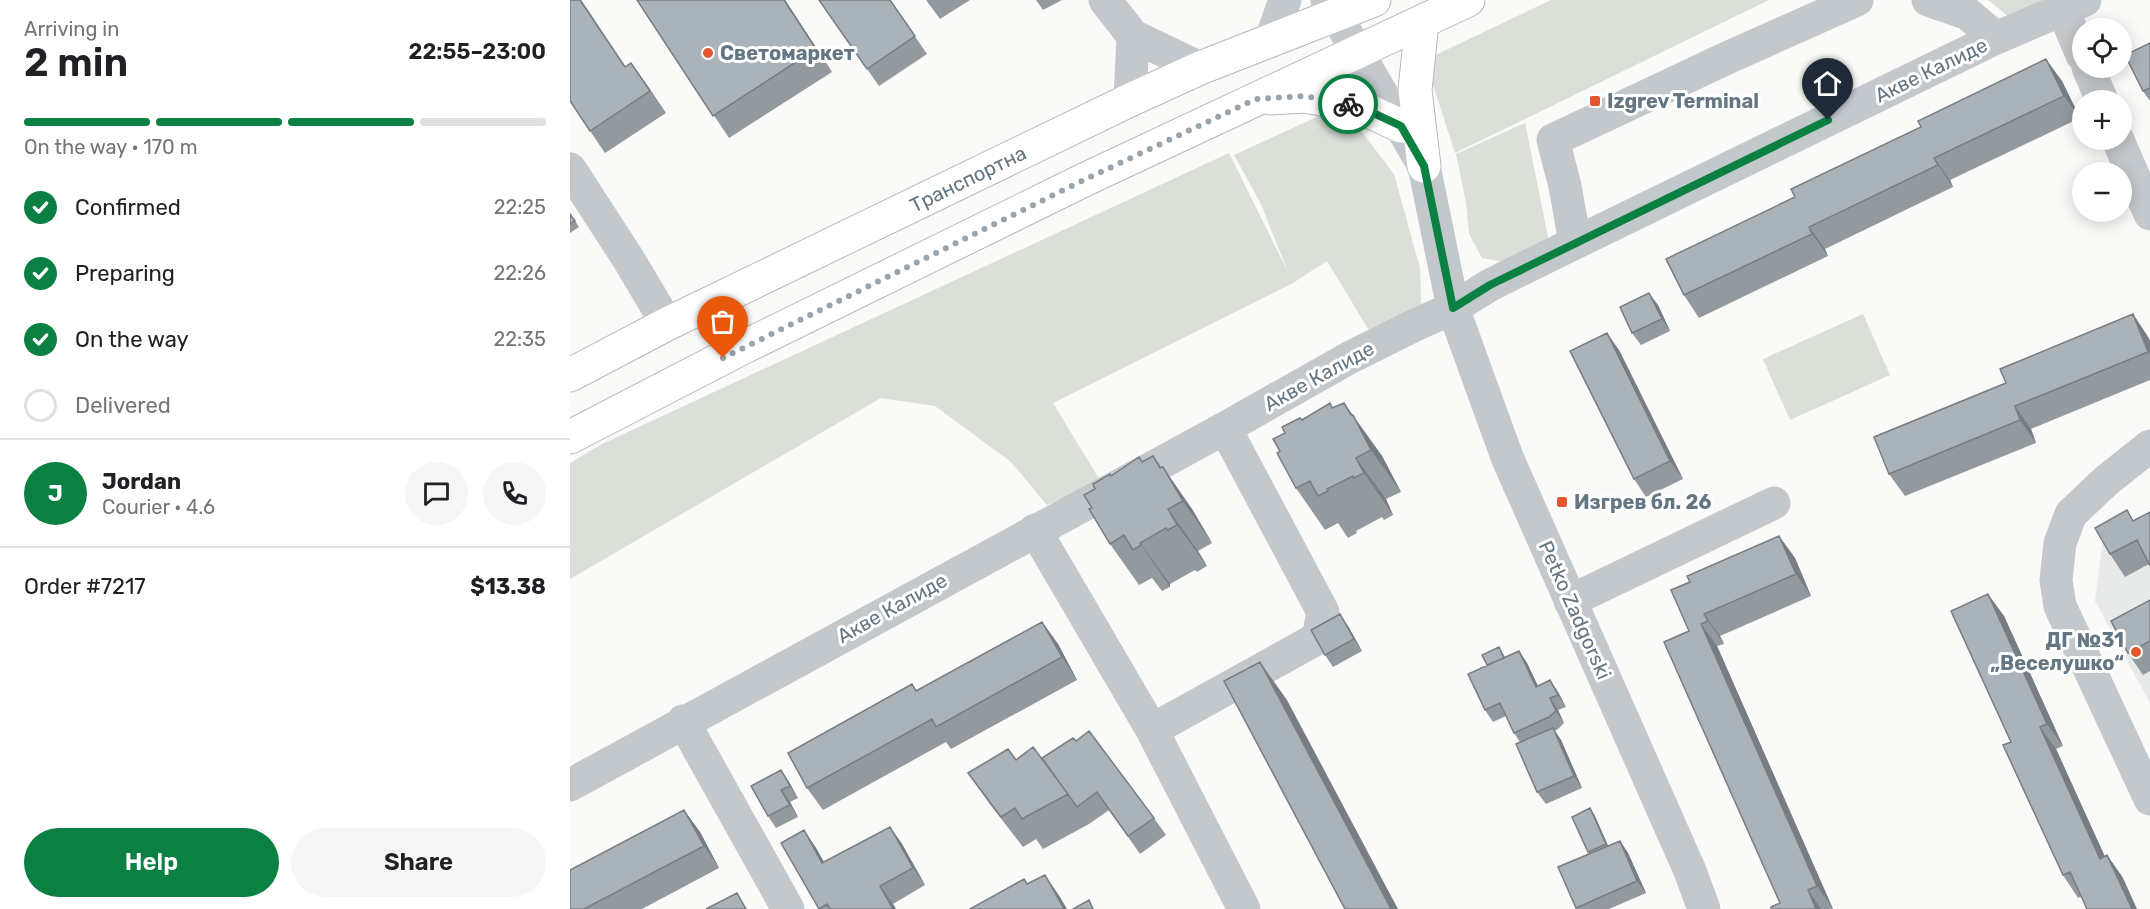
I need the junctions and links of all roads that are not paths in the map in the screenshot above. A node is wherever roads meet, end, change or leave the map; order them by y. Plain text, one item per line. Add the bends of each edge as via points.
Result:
1 (1105, 0) edge
2 (1286, 0) edge
3 (1374, 0) edge
4 (1468, 0) edge
5 (1857, 0) edge
6 (1928, 0) edge
7 (2074, 5) edge
8 (1331, 8) edge
9 (1422, 22) junction
10 (1132, 36) junction
11 (1996, 38) junction
12 (1270, 42) junction
13 (1356, 53) junction
14 (1200, 68) junction
15 (1256, 99) junction
16 (1130, 100) junction
17 (1401, 126) junction
18 (2122, 150) edge
19 (1424, 166) junction
20 (570, 169) edge
21 (2150, 214) edge
22 (1575, 243) junction
23 (1453, 308) junction
24 (667, 324) junction
25 (570, 375) edge
26 (1225, 428) junction
27 (570, 437) edge
28 (2150, 446) edge
29 (1774, 503) dead end
30 (1035, 530) junction
31 (1570, 601) junction
32 (683, 721) junction
33 (1152, 730) junction
34 (570, 785) edge
35 (2150, 799) edge
36 (788, 909) edge
37 (1244, 909) edge
38 (1704, 909) edge

1 - 10 street
2 - 12 street
3 - 8 main road, Транспортна
4 - 9 main road
5 - 22 street via 1553,140
6 - 11 street via 1968,14
7 - 11 street, Акве Калиде
8 - 12 main road, Транспортна
8 - 13 street, Petko Zadgorski
9 - 13 main road
9 - 19 main road via 1414,90
10 - 14 street
10 - 16 street
11 - 22 street, Акве Калиде
12 - 14 main road, Транспортна
13 - 15 main road
13 - 17 street, Petko Zadgorski
14 - 16 main road, Транспортна
15 - 17 main road via 1305,96 1356,105
15 - 27 main road via 742,348
16 - 24 main road, Транспортна
17 - 19 street, Petko Zadgorski
18 - 21 street
19 - 23 street, Petko Zadgorski
20 - 24 street
22 - 23 street, Акве Калиде
23 - 26 street, Акве Калиде via 1349,358
23 - 31 street, Petko Zadgorski via 1507,457
24 - 25 main road, Транспортна
26 - 30 street, Акве Калиде
26 - 33 street via 1323,612 1318,638
28 - 35 street via 2071,514 2060,543 2056,580 2060,606
29 - 31 street
30 - 32 street, Акве Калиде
30 - 33 street
31 - 38 street, Petko Zadgorski
32 - 34 street, Акве Калиде
32 - 36 street
33 - 37 street

